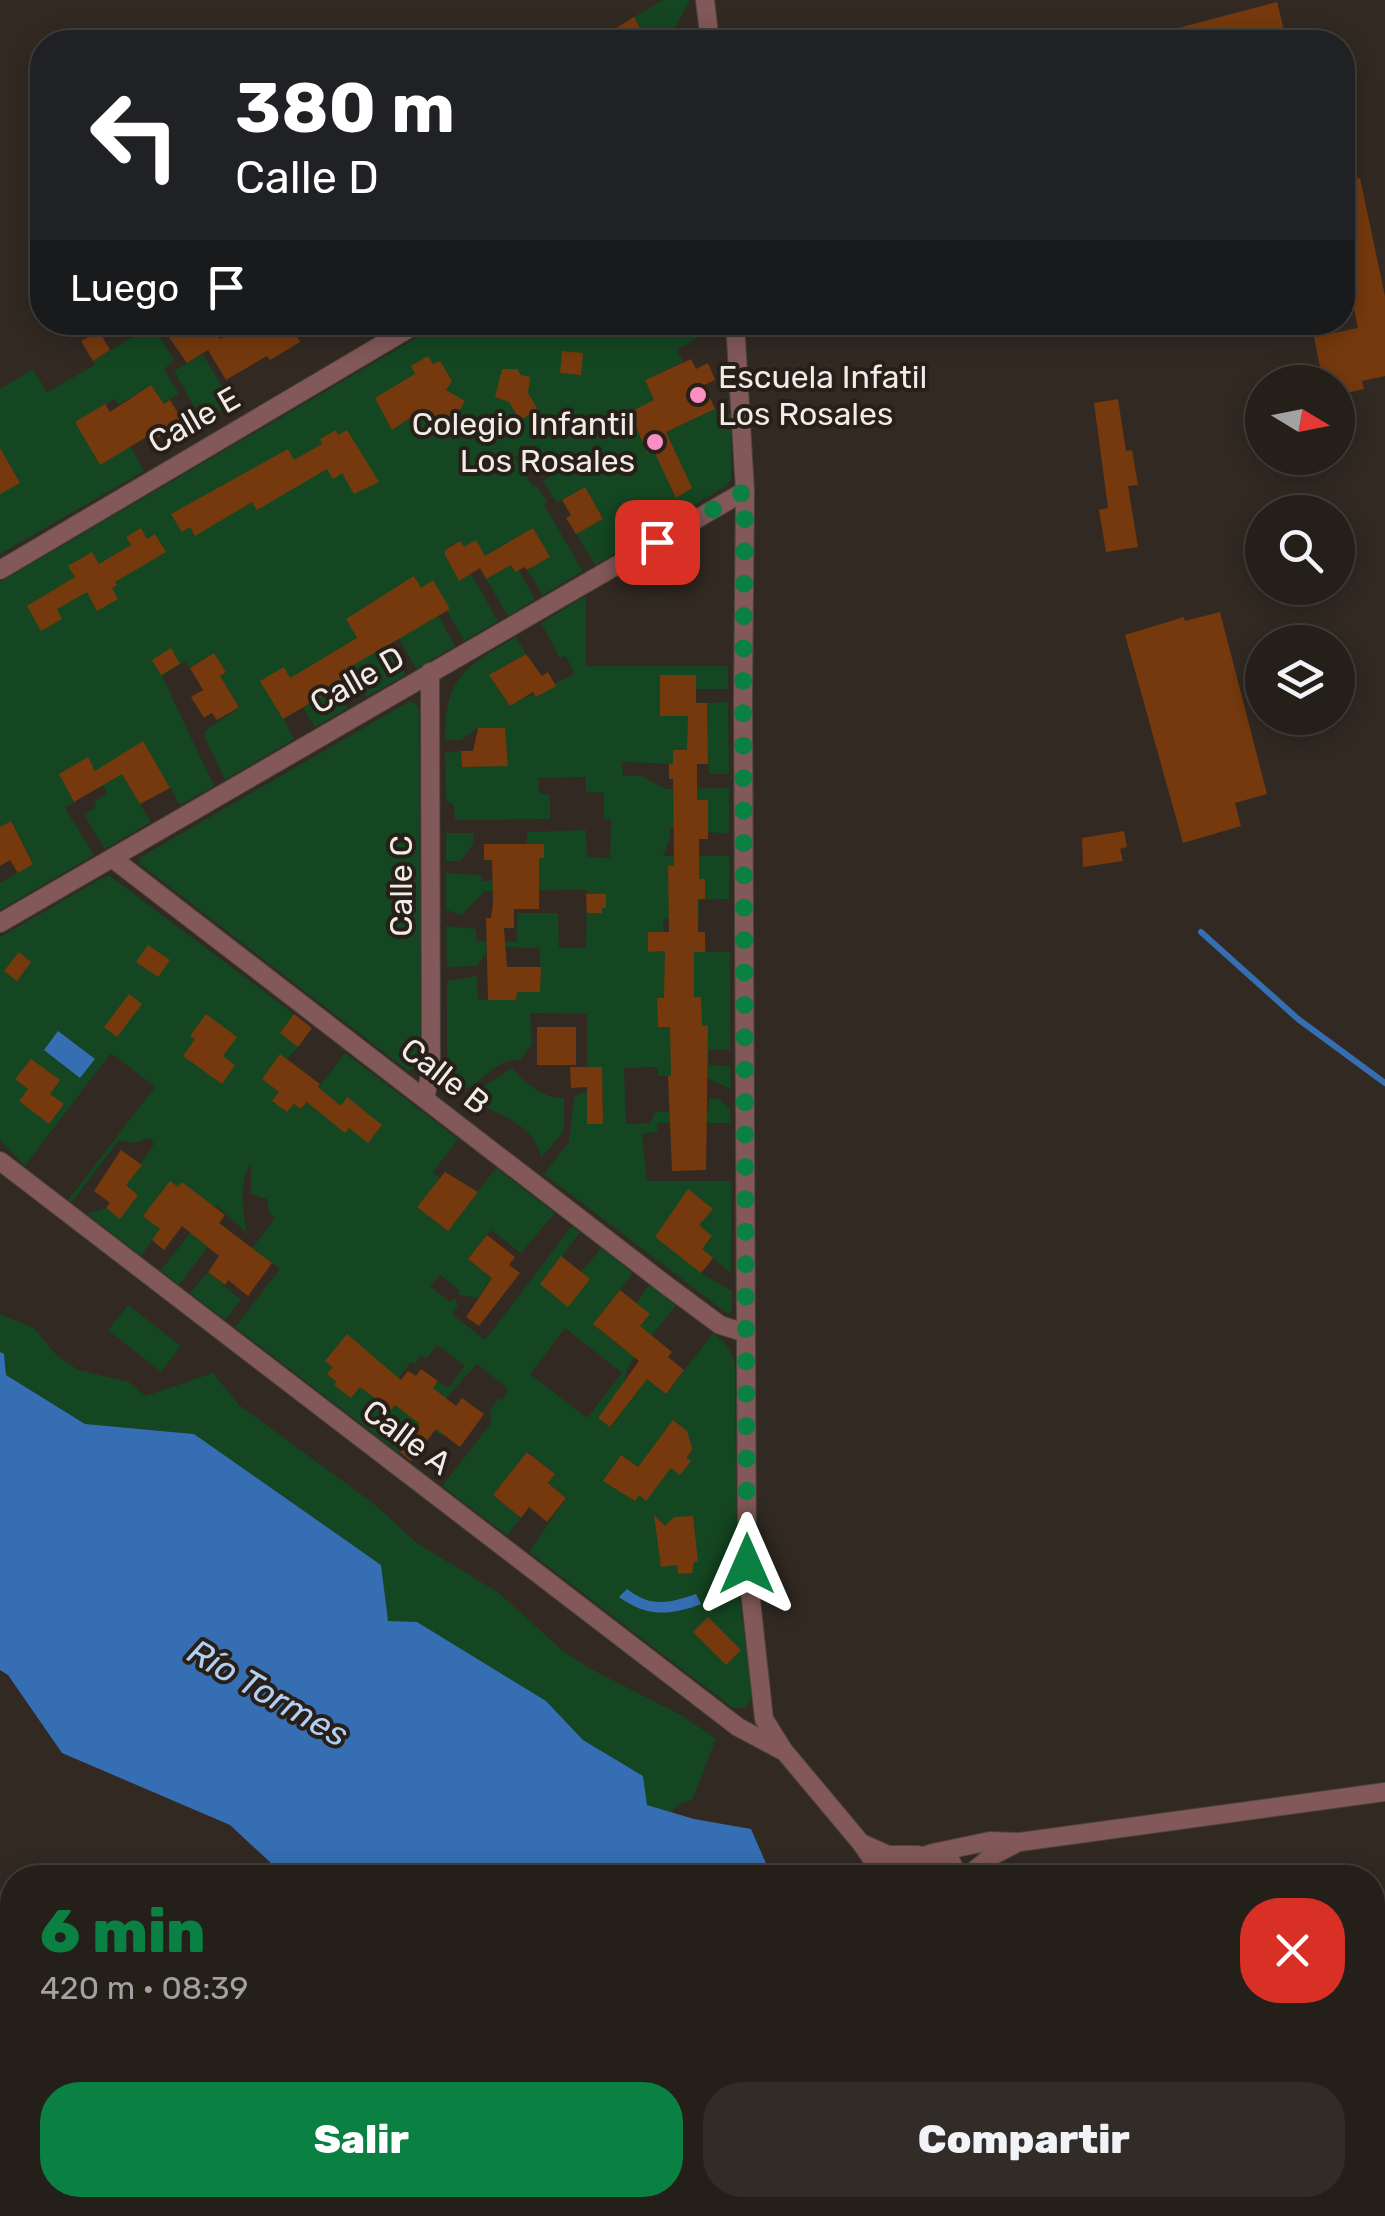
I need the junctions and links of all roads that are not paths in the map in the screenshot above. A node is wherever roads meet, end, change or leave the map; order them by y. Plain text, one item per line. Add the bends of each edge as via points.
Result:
1 (705, 0) edge
2 (709, 30) edge
3 (398, 335) edge
4 (736, 335) edge
5 (745, 491) junction
6 (0, 570) edge
7 (430, 672) junction
8 (112, 858) junction
9 (0, 923) edge
10 (425, 1099) junction
11 (0, 1161) edge
12 (746, 1333) junction
13 (784, 1751) junction
14 (1385, 1792) edge
15 (1020, 1842) junction
16 (861, 1843) junction
17 (926, 1854) junction
18 (877, 1865) edge
19 (907, 1865) edge
20 (953, 1865) edge
21 (980, 1865) edge

1 - 2 street
3 - 6 street, Calle E
4 - 5 street
5 - 7 street, Calle D
5 - 12 street
7 - 8 street, Calle D
7 - 10 street, Calle C via 431,1070
8 - 9 street, Calle D
8 - 10 street, Calle B
10 - 12 street, Calle B via 706,1315
11 - 13 street, Calle A via 723,1716
12 - 13 street via 747,1564 764,1718
13 - 16 street
14 - 15 street
15 - 17 street
15 - 21 street
16 - 17 street via 888,1854
16 - 18 street
17 - 19 street
17 - 20 street

